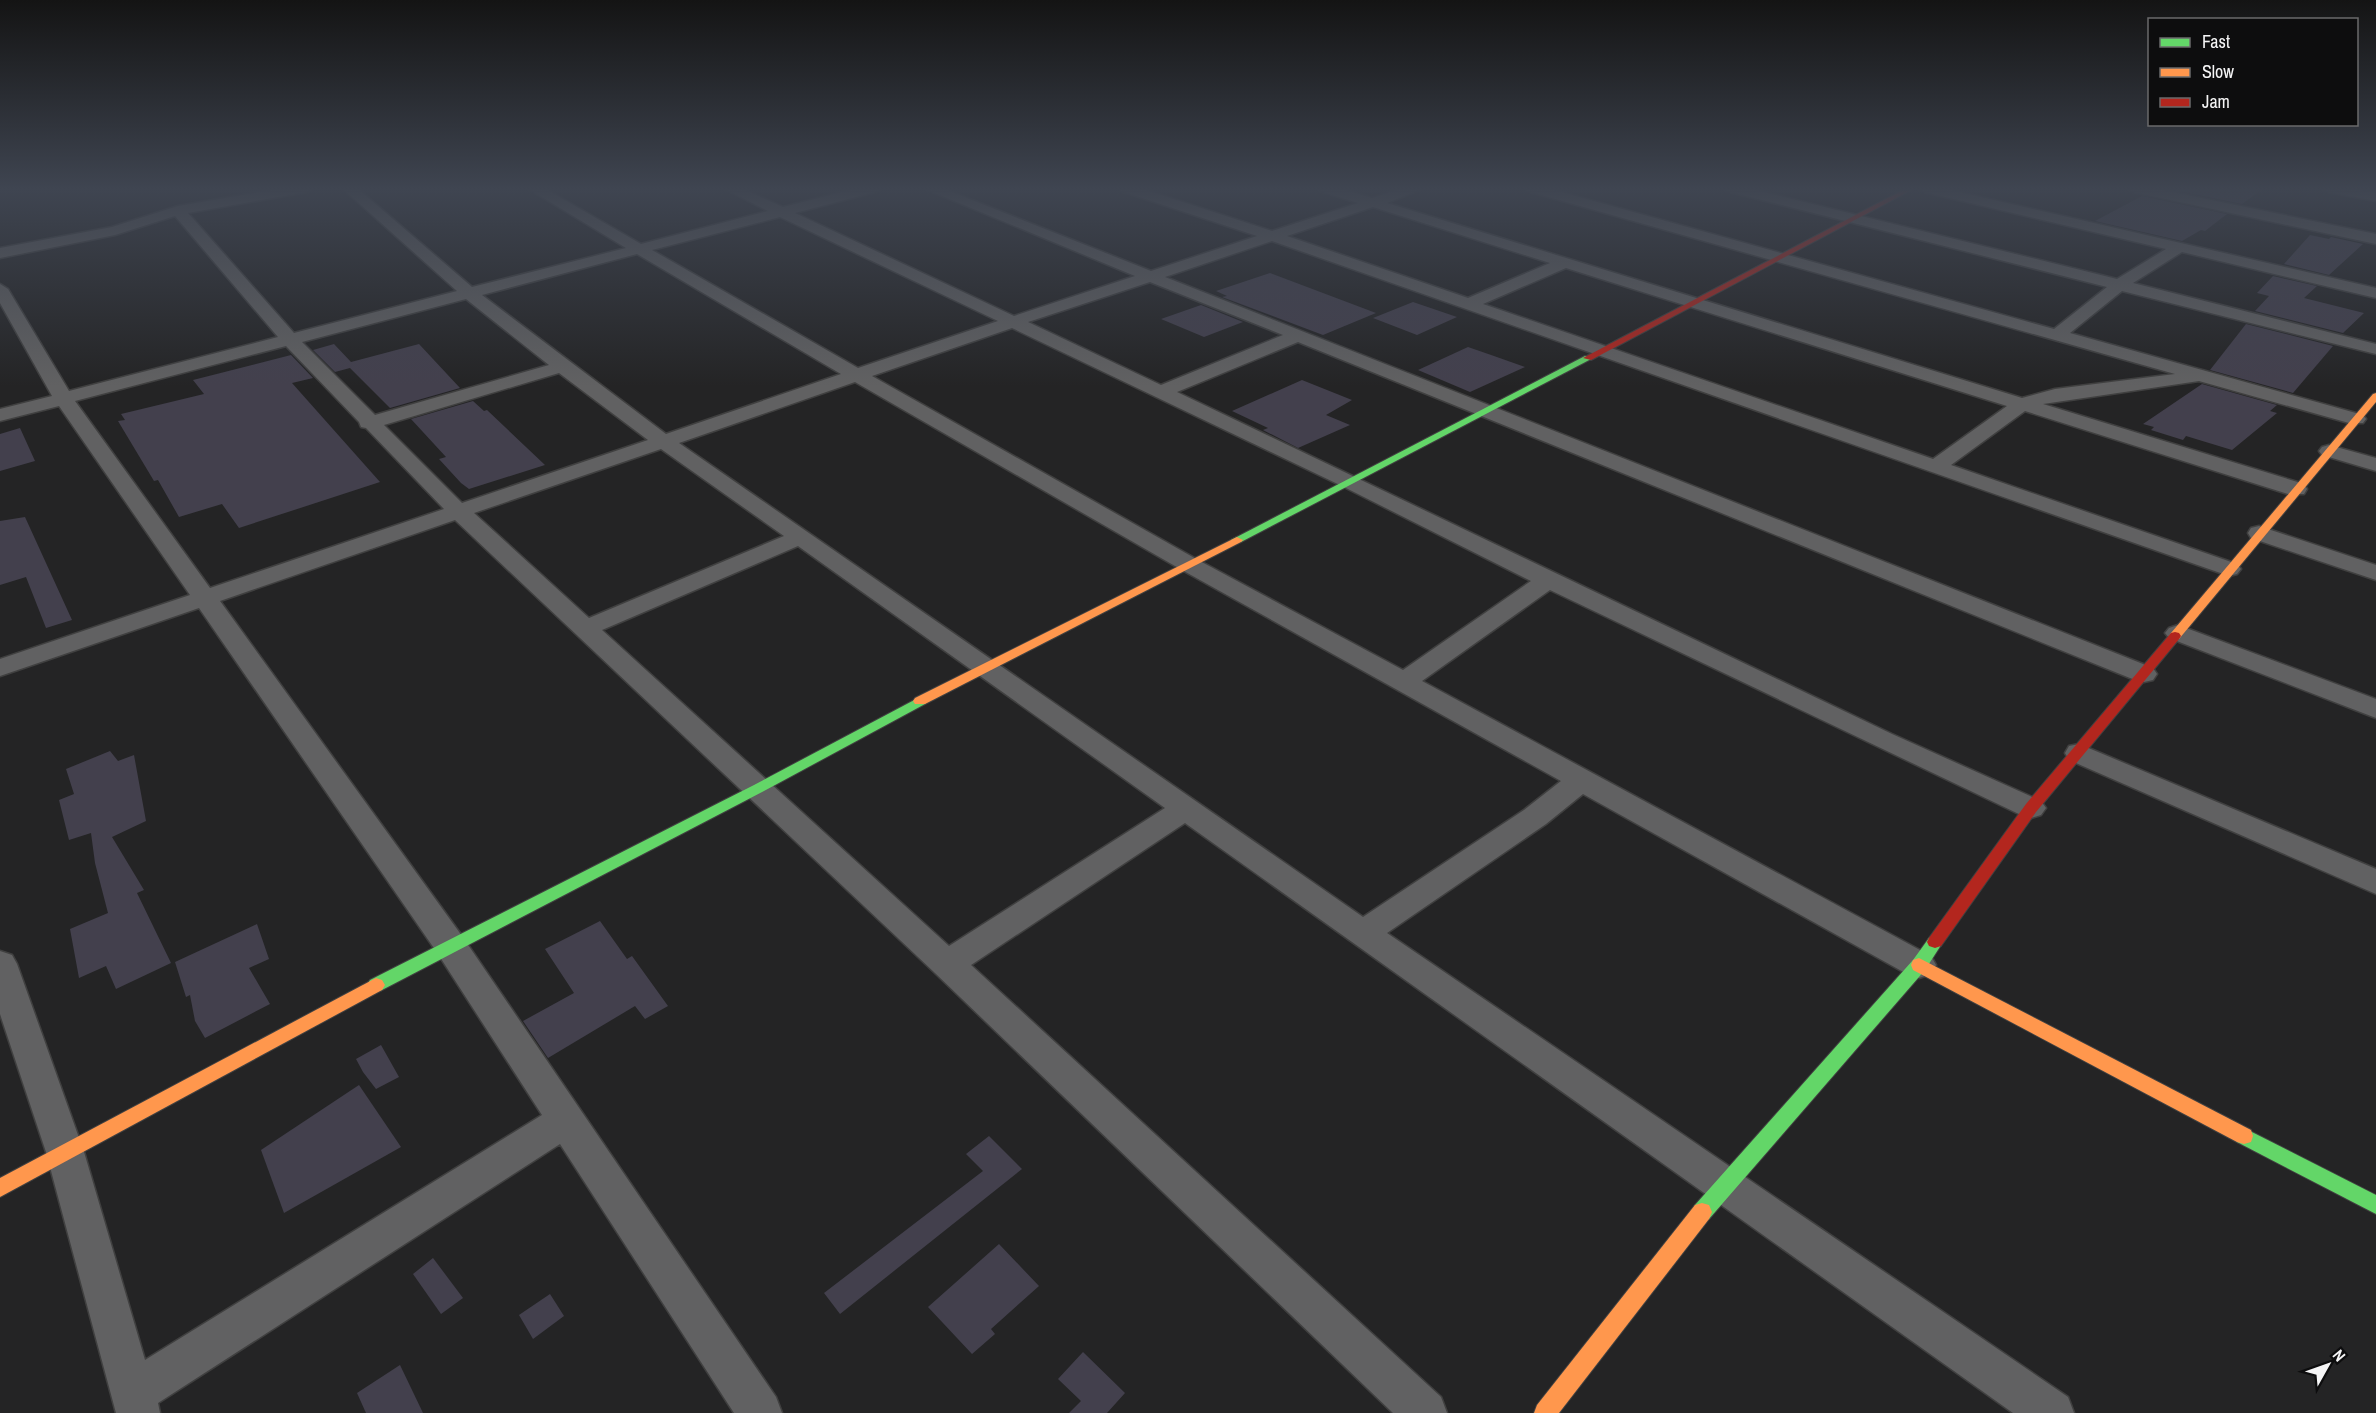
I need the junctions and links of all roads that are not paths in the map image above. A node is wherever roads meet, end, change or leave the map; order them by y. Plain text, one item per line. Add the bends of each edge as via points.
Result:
1 (216, 254) edge
2 (423, 254) edge
3 (620, 254) edge
4 (648, 254) edge
5 (867, 254) edge
6 (1098, 254) edge
7 (1217, 254) edge
8 (1324, 254) edge
9 (1540, 254) edge
10 (1767, 254) edge
11 (1784, 254) edge
12 (1995, 254) edge
13 (2169, 254) edge
14 (2204, 254) edge
15 (1778, 257) junction
16 (1566, 262) junction
17 (1152, 275) junction
18 (2119, 285) junction
19 (0, 289) edge
20 (470, 292) junction
21 (2376, 293) edge
22 (1693, 303) junction
23 (1469, 304) junction
24 (1012, 322) junction
25 (2058, 334) junction
26 (1299, 335) junction
27 (289, 339) junction
28 (2376, 349) edge
29 (1597, 351) junction
30 (561, 367) junction
31 (856, 375) junction
32 (2200, 375) junction
33 (1160, 392) junction
34 (2376, 396) edge
35 (64, 399) junction
36 (2022, 404) junction
37 (1487, 410) junction
38 (0, 415) edge
39 (2356, 419) junction
40 (368, 423) junction
41 (664, 443) junction
42 (2329, 451) junction
43 (2376, 465) edge
44 (1935, 467) junction
45 (1352, 482) junction
46 (2296, 489) junction
47 (459, 512) junction
48 (2259, 533) junction
49 (801, 537) junction
50 (1190, 565) junction
51 (2229, 569) junction
52 (2376, 573) edge
53 (1548, 580) junction
54 (203, 598) junction
55 (584, 629) junction
56 (2178, 633) junction
57 (985, 666) junction
58 (0, 668) edge
59 (2144, 674) junction
60 (1405, 681) junction
61 (2376, 709) edge
62 (2079, 753) junction
63 (1580, 781) junction
64 (759, 788) junction
65 (2031, 808) junction
66 (1185, 809) junction
67 (2376, 882) edge
68 (1363, 933) junction
69 (450, 945) junction
70 (0, 964) edge
71 (947, 964) junction
72 (1919, 965) junction
73 (566, 1120) junction
74 (65, 1152) junction
75 (1722, 1186) junction
76 (0, 1188) edge
77 (2376, 1205) edge
78 (135, 1404) edge
79 (760, 1413) edge
80 (1425, 1413) edge
81 (1545, 1413) edge
82 (2052, 1413) edge

1 - 27 street
2 - 20 street
3 - 20 street
4 - 31 street
5 - 24 street
6 - 17 street
7 - 17 street
8 - 23 street
9 - 16 street
10 - 15 street
11 - 15 street
12 - 18 street
13 - 18 street
14 - 21 street
15 - 22 street
15 - 25 street
16 - 22 street
16 - 23 street
17 - 24 street
17 - 26 street
18 - 25 street
18 - 28 street
19 - 35 street
20 - 27 street
20 - 30 street
22 - 29 street
22 - 36 street
23 - 29 street
24 - 31 street
24 - 33 street
25 - 32 street
26 - 33 street
26 - 37 street
27 - 35 street
27 - 40 street
29 - 37 street
29 - 44 street
30 - 40 street
30 - 41 street
31 - 41 street
31 - 50 street
32 - 36 street via 2055,395
32 - 39 street
33 - 45 street
34 - 39 street
35 - 38 street
35 - 54 street
36 - 44 street
36 - 46 street
37 - 45 street
37 - 59 street
39 - 42 street
40 - 47 street
41 - 47 street
41 - 49 street
42 - 43 street
42 - 46 street
44 - 51 street
45 - 50 street
45 - 53 street
46 - 48 street
47 - 54 street
47 - 55 street
48 - 51 street
48 - 52 street
49 - 55 street
49 - 57 street
50 - 57 street
50 - 60 street
51 - 56 street
53 - 60 street
53 - 65 street
54 - 58 street
54 - 69 street
55 - 64 street
56 - 59 street
56 - 61 street
57 - 64 street
57 - 66 street
59 - 62 street
60 - 63 street
62 - 65 street
62 - 67 street
63 - 68 street via 1535,817
63 - 72 street
64 - 69 street
64 - 71 street
65 - 72 street
66 - 68 street
66 - 71 street
68 - 75 street
69 - 73 street
69 - 74 street
70 - 74 street
71 - 80 street
72 - 75 street
72 - 77 street
73 - 78 street
73 - 79 street
74 - 76 street
74 - 78 street
75 - 81 street
75 - 82 street

